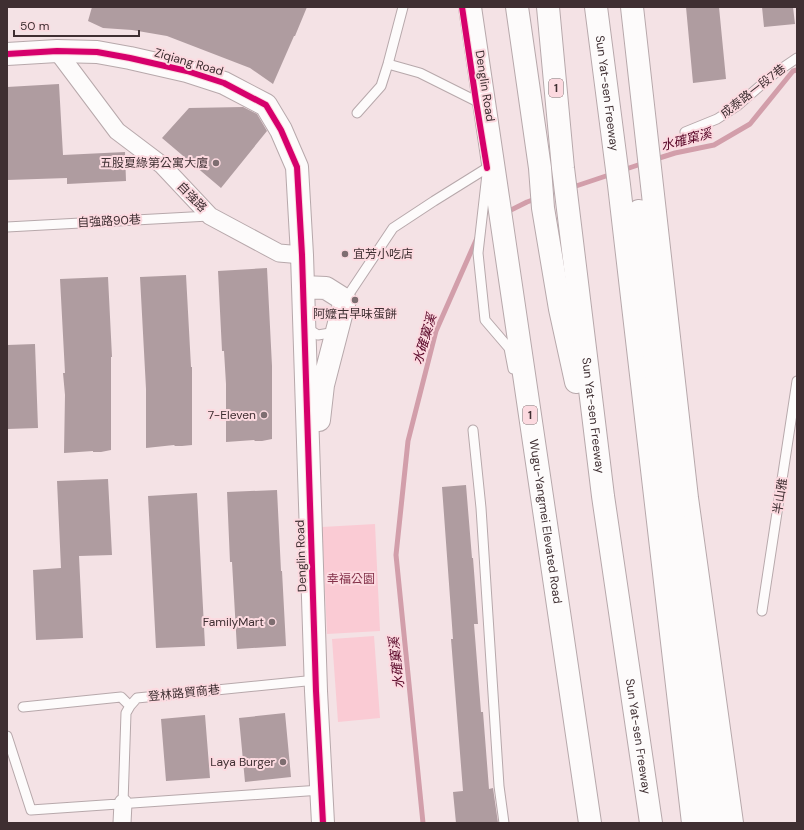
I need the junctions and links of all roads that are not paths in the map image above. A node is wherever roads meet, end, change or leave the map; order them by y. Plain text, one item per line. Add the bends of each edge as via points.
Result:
1 (403, 7) edge
2 (462, 7) edge
3 (470, 7) edge
4 (517, 7) edge
5 (548, 7) edge
6 (596, 7) edge
7 (617, 7) edge
8 (632, 7) edge
9 (57, 51) junction
10 (7, 54) edge
11 (797, 58) edge
12 (388, 64) junction
13 (476, 101) junction
14 (357, 113) dead end
15 (685, 132) dead end
16 (623, 150) junction
17 (487, 168) junction
18 (627, 185) junction
19 (210, 216) junction
20 (7, 227) edge
21 (302, 255) junction
22 (303, 288) junction
23 (345, 300) junction
24 (305, 327) junction
25 (336, 332) junction
26 (514, 378) dead end
27 (797, 381) edge
28 (473, 430) dead end
29 (525, 442) dead end
30 (602, 496) junction
31 (310, 497) junction
32 (762, 611) dead end
33 (316, 680) junction
34 (130, 706) junction
35 (23, 707) dead end
36 (7, 736) edge
37 (321, 790) junction
38 (123, 803) junction
39 (122, 823) edge
40 (323, 823) edge
41 (504, 823) edge
42 (584, 823) edge
43 (590, 823) edge
44 (651, 823) edge
45 (693, 823) edge
46 (712, 823) edge
47 (732, 823) edge

1 - 12 lane
2 - 13 street, Denglin Road
3 - 43 main road, Wugu-Yangmei Elevated Road / 1
4 - 30 main road via 540,168 543,208 560,309
5 - 30 main road, Sun Yat-sen Freeway / 1 via 563,168
6 - 16 main road, Sun Yat-sen Freeway
7 - 16 main road
8 - 47 main road via 687,498
9 - 10 main road, Ziqiang Road
9 - 19 street, 自強路 via 117,131 162,165
9 - 21 main road, Ziqiang Road via 97,52 187,71 224,83 266,104 297,167
11 - 15 lane, 成泰路一段7巷 via 775,73 738,106 717,119
12 - 13 lane via 420,73
12 - 14 lane via 381,86
13 - 17 street, Denglin Road
16 - 18 main road, Sun Yat-sen Freeway
17 - 23 lane, Denglin Road via 394,228
17 - 26 lane via 478,254 486,320 509,348
18 - 45 main road, Sun Yat-sen Freeway
18 - 46 main road via 661,418
19 - 20 lane, 自強路90巷
19 - 21 street, 自強路 via 279,254
21 - 22 main road, Ziqiang Road
22 - 23 main road via 326,288
22 - 24 main road, Denglin Road
23 - 25 main road, Denglin Road
24 - 25 lane via 318,335
24 - 31 main road, Denglin Road
25 - 31 main road, Denglin Road via 323,385
27 - 32 lane, 半山雅
28 - 41 lane via 481,508 499,786
29 - 42 lane via 548,561
30 - 44 main road, Sun Yat-sen Freeway / 1
31 - 33 main road, Denglin Road
33 - 34 lane, 登林路貿商巷 via 137,698
33 - 37 main road, Denglin Road
34 - 35 lane via 121,697
34 - 38 lane via 126,713
36 - 38 lane via 31,810
37 - 38 lane
37 - 40 main road, Denglin Road
38 - 39 street

